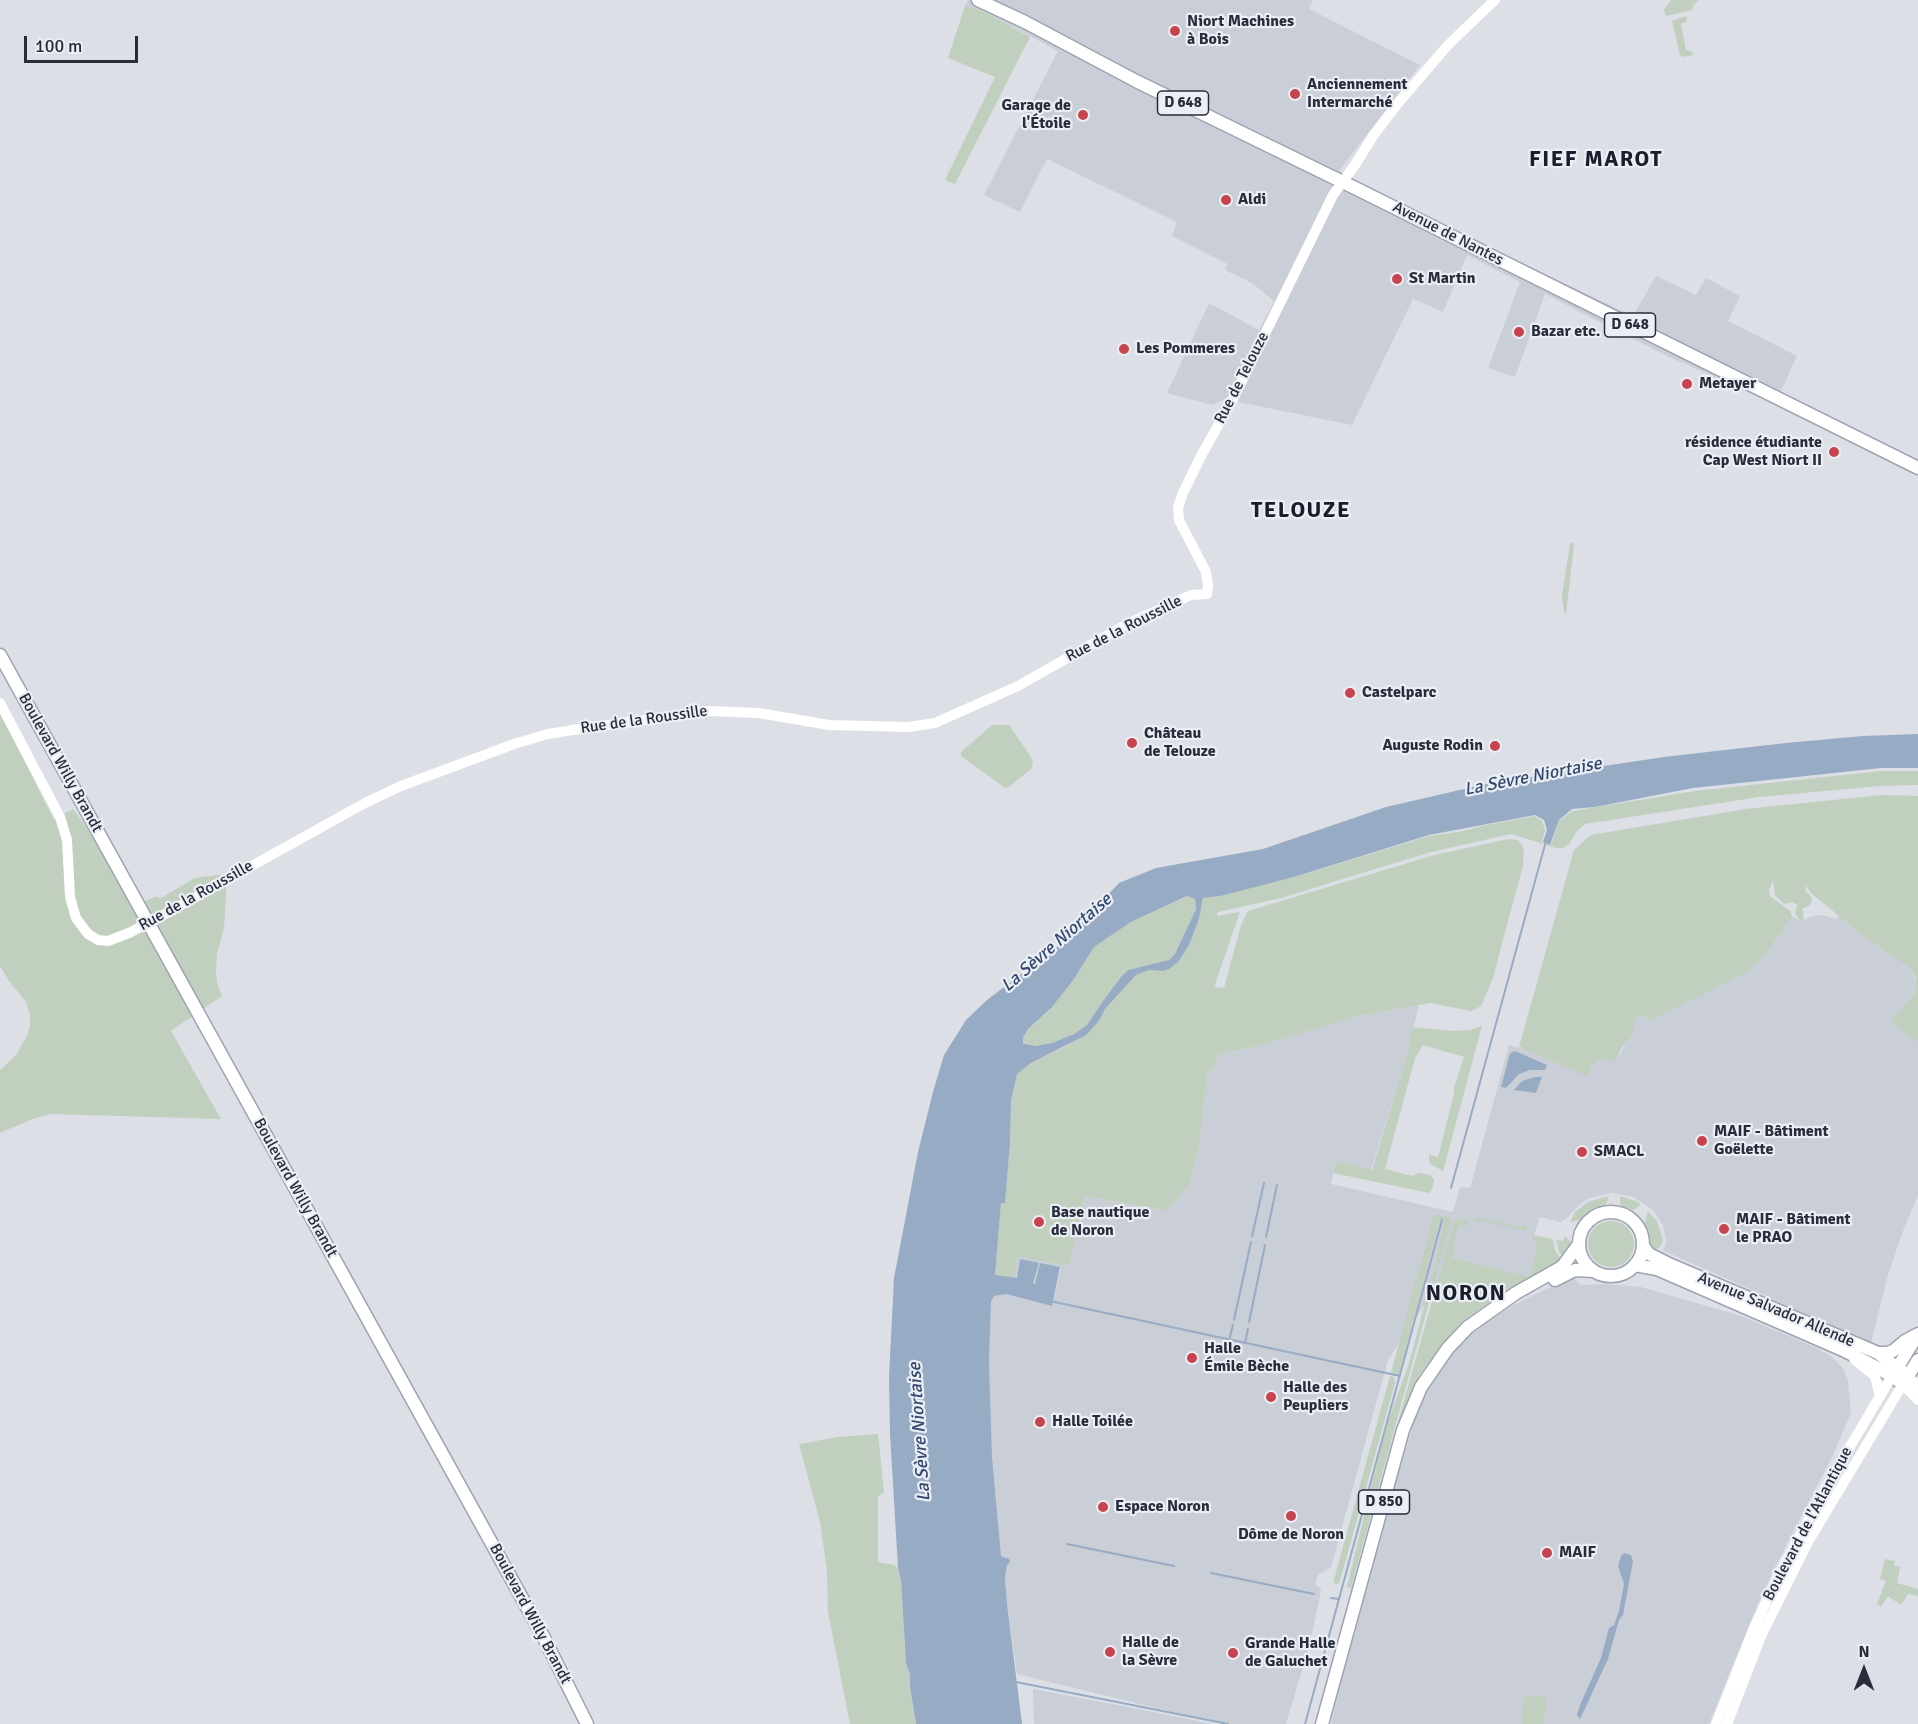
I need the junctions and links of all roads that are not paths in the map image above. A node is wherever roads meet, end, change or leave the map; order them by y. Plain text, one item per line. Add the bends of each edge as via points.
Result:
1 (978, 0) edge
2 (1495, 0) edge
3 (1343, 182) junction
4 (1918, 468) edge
5 (1207, 594) joint
6 (0, 655) edge
7 (0, 704) edge
8 (1579, 1244) junction
9 (1644, 1246) junction
10 (1635, 1265) junction
11 (1594, 1271) junction
12 (1494, 1309) junction
13 (1918, 1334) edge
14 (1843, 1350) junction
15 (1878, 1353) junction
16 (1918, 1360) edge
17 (1895, 1372) junction
18 (1906, 1380) junction
19 (1918, 1395) edge
20 (1880, 1396) junction
21 (1890, 1406) junction
22 (587, 1724) edge
23 (1322, 1724) edge
24 (1716, 1724) edge
25 (1727, 1724) edge

1 - 3 main road, Avenue de Nantes / D 648
2 - 3 street, Rue de Telouze via 1435,56 1375,121
3 - 4 main road, Avenue de Nantes / D 648
3 - 5 street, Rue de Telouze via 1179,501 1179,520 1206,572
5 - 7 street, Rue de la Roussille, bridge via 1191,596 1128,624 1018,686 935,723 908,727 830,725 759,713 709,711 548,734 514,744 365,803 167,913 108,941 98,940 81,926 73,908 67,840 60,817
6 - 22 main road, Boulevard Willy Brandt via 543,1636
8 - 9 main road via 1581,1232 1590,1220 1600,1213 1614,1212 1635,1222
8 - 11 main road via 1583,1259
8 - 12 main road, D 850 via 1562,1267
9 - 10 main road
9 - 15 main road, Avenue Salvador Allende via 1649,1254 1671,1265
10 - 11 main road via 1617,1275
10 - 14 main road, Avenue Salvador Allende via 1657,1269
11 - 12 main road, D 850 via 1570,1272
12 - 23 main road, D 850 via 1457,1337 1427,1376 1414,1401
13 - 15 main road, Boulevard de l'Atlantique via 1893,1351
13 - 17 main road, Boulevard de l'Atlantique
14 - 17 main road, Avenue Salvador Allende
14 - 20 street via 1874,1375
15 - 17 main road, Avenue Salvador Allende
16 - 18 main road, Boulevard de l'Atlantique
17 - 18 main road, Avenue Salvador Allende
17 - 20 street, Boulevard de l'Atlantique
18 - 19 street
18 - 21 street, Boulevard de l'Atlantique
19 - 21 street
20 - 24 street, Boulevard de l'Atlantique via 1778,1576
21 - 25 street, Boulevard de l'Atlantique via 1789,1578

